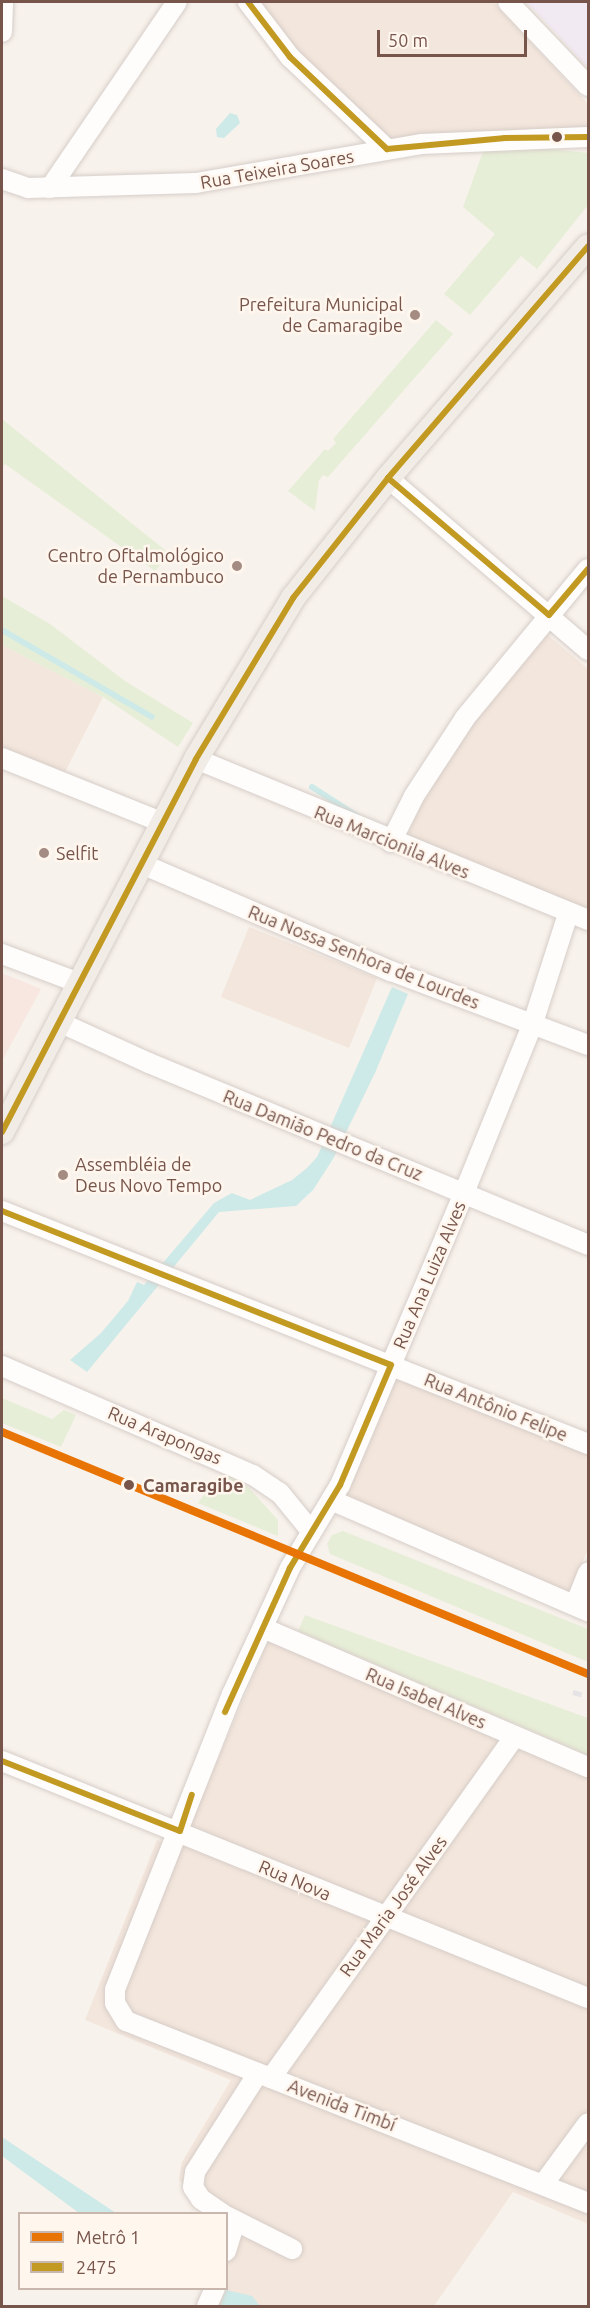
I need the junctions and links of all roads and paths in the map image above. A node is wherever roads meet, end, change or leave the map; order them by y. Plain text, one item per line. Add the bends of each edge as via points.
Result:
1 (3, 2) edge
2 (177, 2) edge
3 (248, 2) edge
4 (508, 2) edge
5 (2, 32) edge
6 (588, 86) edge
7 (588, 137) edge
8 (387, 149) junction
9 (2, 179) edge
10 (50, 188) junction
11 (588, 246) edge
12 (388, 478) junction
13 (588, 570) edge
14 (549, 615) junction
15 (588, 650) edge
16 (2, 758) edge
17 (196, 759) junction
18 (164, 823) junction
19 (392, 842) junction
20 (142, 864) junction
21 (568, 914) junction
22 (588, 921) edge
23 (2, 954) edge
24 (80, 983) junction
25 (59, 1022) junction
26 (533, 1023) junction
27 (588, 1045) edge
28 (2, 1132) edge
29 (464, 1193) junction
30 (2, 1211) edge
31 (588, 1245) edge
32 (391, 1365) junction
33 (2, 1366) edge
34 (588, 1444) edge
35 (331, 1500) junction
36 (310, 1531) junction
37 (588, 1572) edge
38 (582, 1608) edge
39 (263, 1628) junction
40 (515, 1736) junction
41 (2, 1761) edge
42 (588, 1767) edge
43 (180, 1831) junction
44 (383, 1918) junction
45 (115, 1990) joint
46 (588, 1998) edge
47 (265, 2075) junction
48 (588, 2123) edge
49 (544, 2183) junction
50 (588, 2203) edge
51 (220, 2212) edge
52 (228, 2217) edge
53 (292, 2249) dead end
54 (215, 2290) edge
55 (207, 2307) edge

1 - 5 street
2 - 10 street
3 - 8 street via 290,57
4 - 6 street
7 - 8 street, Rua Teixeira Soares via 505,138
8 - 10 street, Rua Teixeira Soares via 196,183
9 - 10 street, Rua Teixeira Soares via 28,188
11 - 12 main road
12 - 14 street
12 - 17 main road via 293,598
13 - 14 street
14 - 15 street
14 - 19 street via 437,756
16 - 18 street
17 - 18 main road
17 - 19 street, Rua Marcionila Alves
18 - 20 main road
19 - 21 street, Rua Marcionila Alves
20 - 24 main road
20 - 26 street, Rua Nossa Senhora de Lourdes via 391,971
21 - 22 street, Rua Marcionila Alves
21 - 26 street, Rua Ana Luiza Alves
23 - 24 street
24 - 25 main road
25 - 28 main road
25 - 29 street, Rua Damião Pedro da Cruz
26 - 27 street, Rua Nossa Senhora de Lourdes
26 - 29 street, Rua Ana Luiza Alves
29 - 31 street, Rua Damião Pedro da Cruz
29 - 32 street, Rua Ana Luiza Alves
30 - 32 street, Rua Antônio Felipe
32 - 34 street, Rua Antônio Felipe
32 - 35 street, Rua Ana Luiza Alves
33 - 36 street, Rua Arapongas via 216,1456 280,1493
35 - 36 street, Rua Ana Luiza Alves
35 - 38 street
36 - 39 street, Rua Ana Luiza Alves
37 - 38 street
39 - 40 street, Rua Isabel Alves
39 - 43 street, Rua Ana Luiza Alves via 232,1694
40 - 42 street, Rua Isabel Alves
40 - 44 street, Rua Maria José Alves
41 - 43 street, Rua Nova
43 - 44 street, Rua Nova
43 - 45 street, Rua Ana Luiza Alves
44 - 46 street, Rua Nova
44 - 47 street, Rua Maria José Alves
45 - 47 street, Avenida Timbí via 118,2012 126,2021
47 - 49 street, Avenida Timbí
47 - 51 street, Rua Maria José Alves via 195,2172 193,2187 201,2199
48 - 49 street
49 - 50 street, Avenida Timbí
52 - 53 street, Rua Maria José Alves
54 - 55 street

